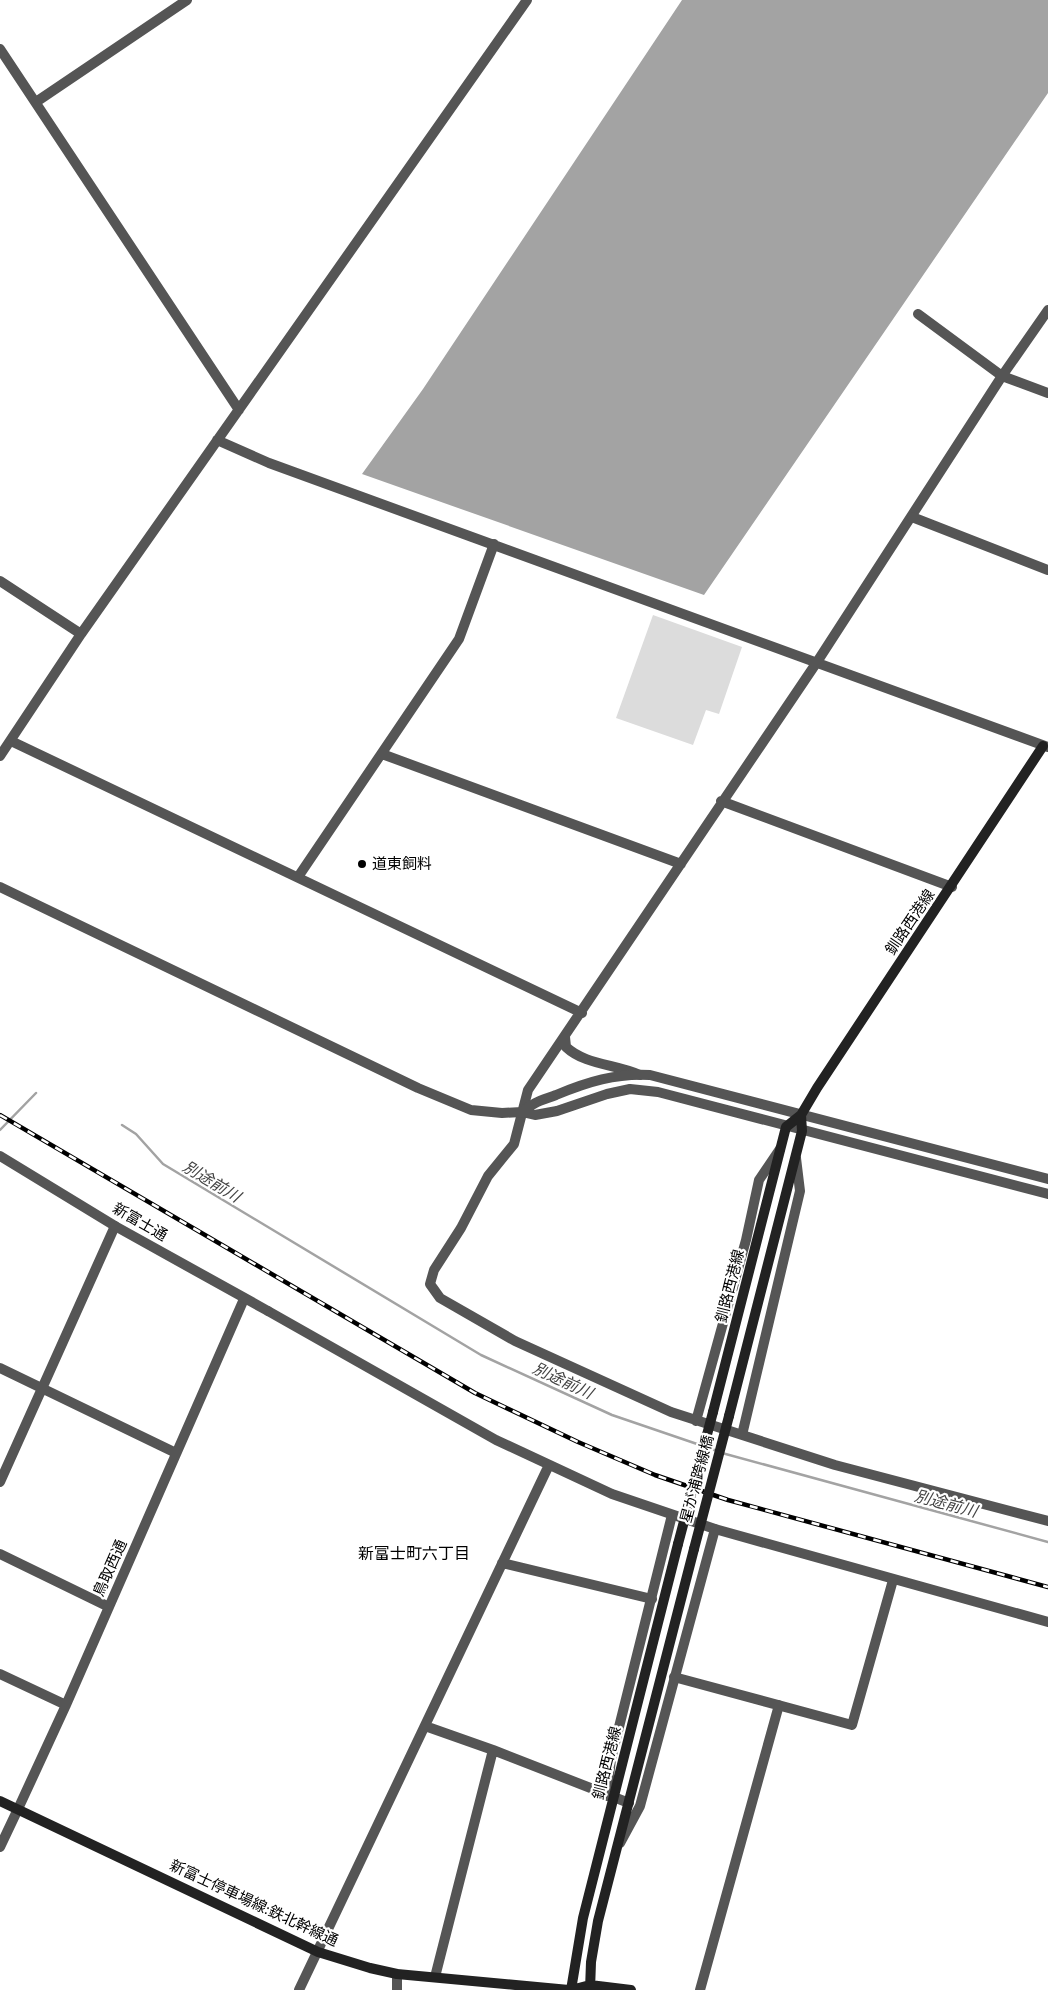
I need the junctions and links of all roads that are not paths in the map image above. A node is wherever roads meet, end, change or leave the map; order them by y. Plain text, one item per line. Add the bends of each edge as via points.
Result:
1 (186, 0) edge
2 (527, 0) edge
3 (0, 49) edge
4 (36, 102) junction
5 (1048, 310) edge
6 (918, 314) dead end
7 (1002, 376) junction
8 (1048, 393) edge
9 (238, 410) junction
10 (217, 440) junction
11 (912, 517) junction
12 (494, 544) junction
13 (1048, 570) edge
14 (0, 581) edge
15 (81, 634) junction
16 (817, 662) junction
17 (11, 740) junction
18 (1046, 746) edge
19 (382, 754) junction
20 (0, 756) edge
21 (721, 801) junction
22 (681, 864) junction
23 (298, 877) junction
24 (0, 887) edge
25 (952, 887) junction
26 (582, 1013) junction
27 (565, 1036) junction
28 (640, 1075) junction
29 (522, 1112) junction
30 (801, 1115) junction
31 (786, 1127) junction
32 (802, 1131) junction
33 (780, 1149) junction
34 (796, 1153) junction
35 (0, 1156) edge
36 (1048, 1179) edge
37 (1048, 1194) edge
38 (115, 1226) junction
39 (244, 1300) junction
40 (0, 1368) edge
41 (42, 1388) junction
42 (713, 1412) joint
43 (728, 1416) joint
44 (696, 1421) junction
45 (742, 1435) junction
46 (176, 1453) junction
47 (549, 1465) junction
48 (0, 1482) edge
49 (672, 1514) junction
50 (1048, 1521) edge
51 (715, 1529) junction
52 (678, 1544) joint
53 (694, 1549) joint
54 (0, 1554) edge
55 (502, 1562) junction
56 (893, 1580) junction
57 (652, 1599) junction
58 (109, 1607) junction
59 (1048, 1622) edge
60 (0, 1674) edge
61 (674, 1677) junction
62 (66, 1705) junction
63 (779, 1705) junction
64 (425, 1726) junction
65 (493, 1750) junction
66 (611, 1797) junction
67 (0, 1800) edge
68 (629, 1803) junction
69 (18, 1809) junction
70 (618, 1846) junction
71 (0, 1847) edge
72 (318, 1952) junction
73 (398, 1974) junction
74 (435, 1977) junction
75 (590, 1988) edge
76 (299, 1990) edge
77 (397, 1990) edge
78 (570, 1990) edge
79 (631, 1990) edge
80 (700, 1990) edge

1 - 4 street
2 - 9 street
3 - 4 street
4 - 9 street
5 - 7 street
6 - 7 street
7 - 8 street
7 - 11 street
9 - 10 street
10 - 12 street via 269,463
10 - 15 street
11 - 13 street
11 - 16 street
12 - 16 street
12 - 19 street via 459,639
14 - 15 street
15 - 17 street
16 - 18 street
16 - 21 street
17 - 20 street
17 - 23 street
18 - 25 main road, 釧路西港線
19 - 22 street
19 - 23 street
21 - 22 street
21 - 25 street
22 - 26 street
23 - 26 street
24 - 29 street via 450,1103 481,1112
25 - 30 main road, 釧路西港線
26 - 27 street
27 - 28 street via 566,1048 576,1056
27 - 29 street via 528,1090
28 - 29 street via 591,1081 533,1102
28 - 30 street
29 - 31 street via 535,1116 630,1089 658,1092
29 - 44 street via 514,1144 488,1176 434,1270 430,1284 440,1298 515,1341
30 - 31 main road, 釧路西港線
30 - 32 main road, 釧路西港線
30 - 36 street
31 - 32 street
31 - 33 main road, 釧路西港線
32 - 34 main road, 釧路西港線
32 - 37 street
33 - 42 main road, 釧路西港線
33 - 44 street via 759,1180 746,1240
34 - 43 main road, 釧路西港線
34 - 45 street via 800,1191
35 - 38 street, 新富士通
38 - 39 street, 新富士通
38 - 41 street
39 - 46 street, 鳥取西通
39 - 47 street, 新富士通 via 496,1440
40 - 41 street
41 - 46 street
41 - 48 street
42 - 52 main road, 星が浦跨線橋, bridge
43 - 53 main road, 星が浦跨線橋, bridge
44 - 45 street
45 - 50 street via 835,1465
46 - 58 street, 鳥取西通
47 - 49 street, 新富士通 via 612,1494
47 - 55 street
49 - 51 street, 新富士通
49 - 57 street
51 - 56 street, 新富士通
51 - 61 street
52 - 66 main road, 釧路西港線
53 - 68 main road, 釧路西港線
54 - 58 street
55 - 57 street
55 - 64 street
56 - 59 street, 新富士通
56 - 63 street via 852,1725
57 - 66 street via 611,1759
58 - 62 street, 鳥取西通
60 - 62 street
61 - 63 street
61 - 70 street via 640,1806
62 - 69 street, 鳥取西通
63 - 80 street
64 - 65 street
64 - 72 street
65 - 66 street
65 - 74 street
66 - 68 street
66 - 78 main road, 釧路西港線
67 - 69 main road, 新富士停車場線:鉄北幹線通
68 - 70 main road, 釧路西港線
69 - 71 street, 鳥取西通
69 - 72 main road, 新富士停車場線:鉄北幹線通
70 - 75 main road, 釧路西港線 via 598,1921
72 - 73 main road, 新富士停車場線:鉄北幹線通
72 - 76 street
73 - 74 main road, 新富士停車場線:鉄北幹線通
73 - 77 street
74 - 78 main road, 新富士停車場線:鉄北幹線通
75 - 78 main road
75 - 79 main road

